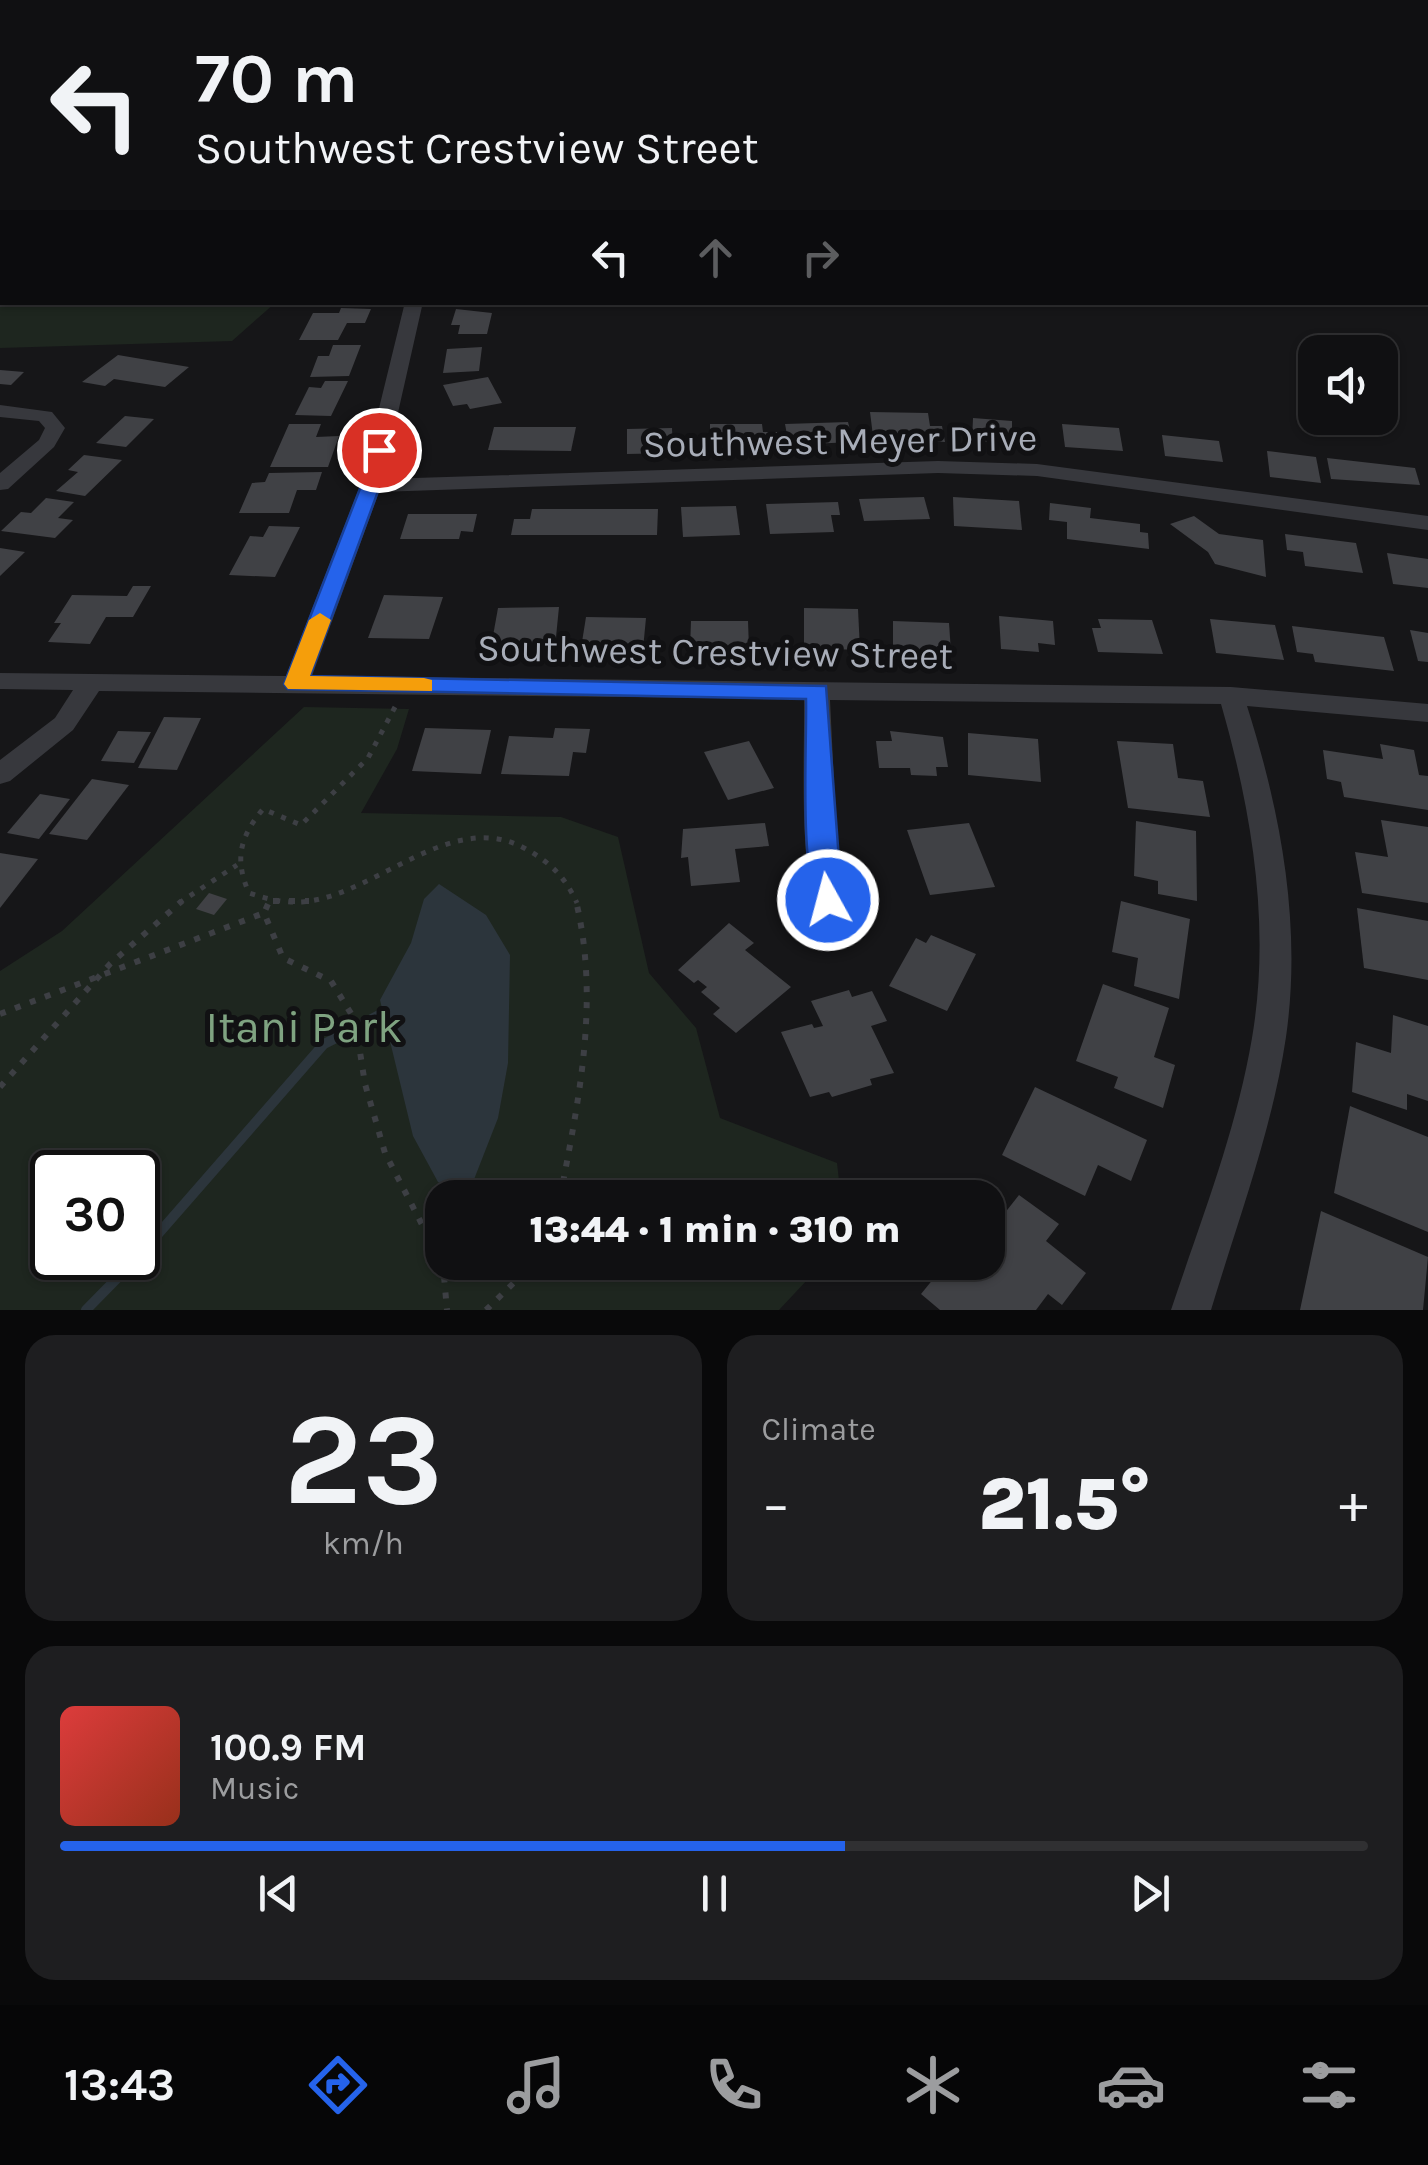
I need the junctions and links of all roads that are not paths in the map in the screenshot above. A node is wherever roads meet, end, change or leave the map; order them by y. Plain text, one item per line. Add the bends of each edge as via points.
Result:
1 (413, 305) edge
2 (0, 411) edge
3 (0, 484) edge
4 (371, 486) junction
5 (1428, 523) edge
6 (0, 681) edge
7 (91, 683) junction
8 (296, 684) junction
9 (818, 692) junction
10 (1231, 696) junction
11 (1428, 713) edge
12 (0, 774) edge
13 (828, 900) dead end
14 (1191, 1310) edge

1 - 4 street
2 - 3 street via 45,416 55,428
4 - 5 street, Southwest Meyer Drive via 1017,469
4 - 8 street
6 - 7 street, Southwest Crestview Street
7 - 8 street, Southwest Crestview Street
7 - 12 street via 64,724
8 - 9 street, Southwest Crestview Street
9 - 10 street, Southwest Crestview Street
9 - 13 street
10 - 11 street, Southwest Crestview Street
10 - 14 street via 1257,774 1275,870 1276,969 1261,1084

